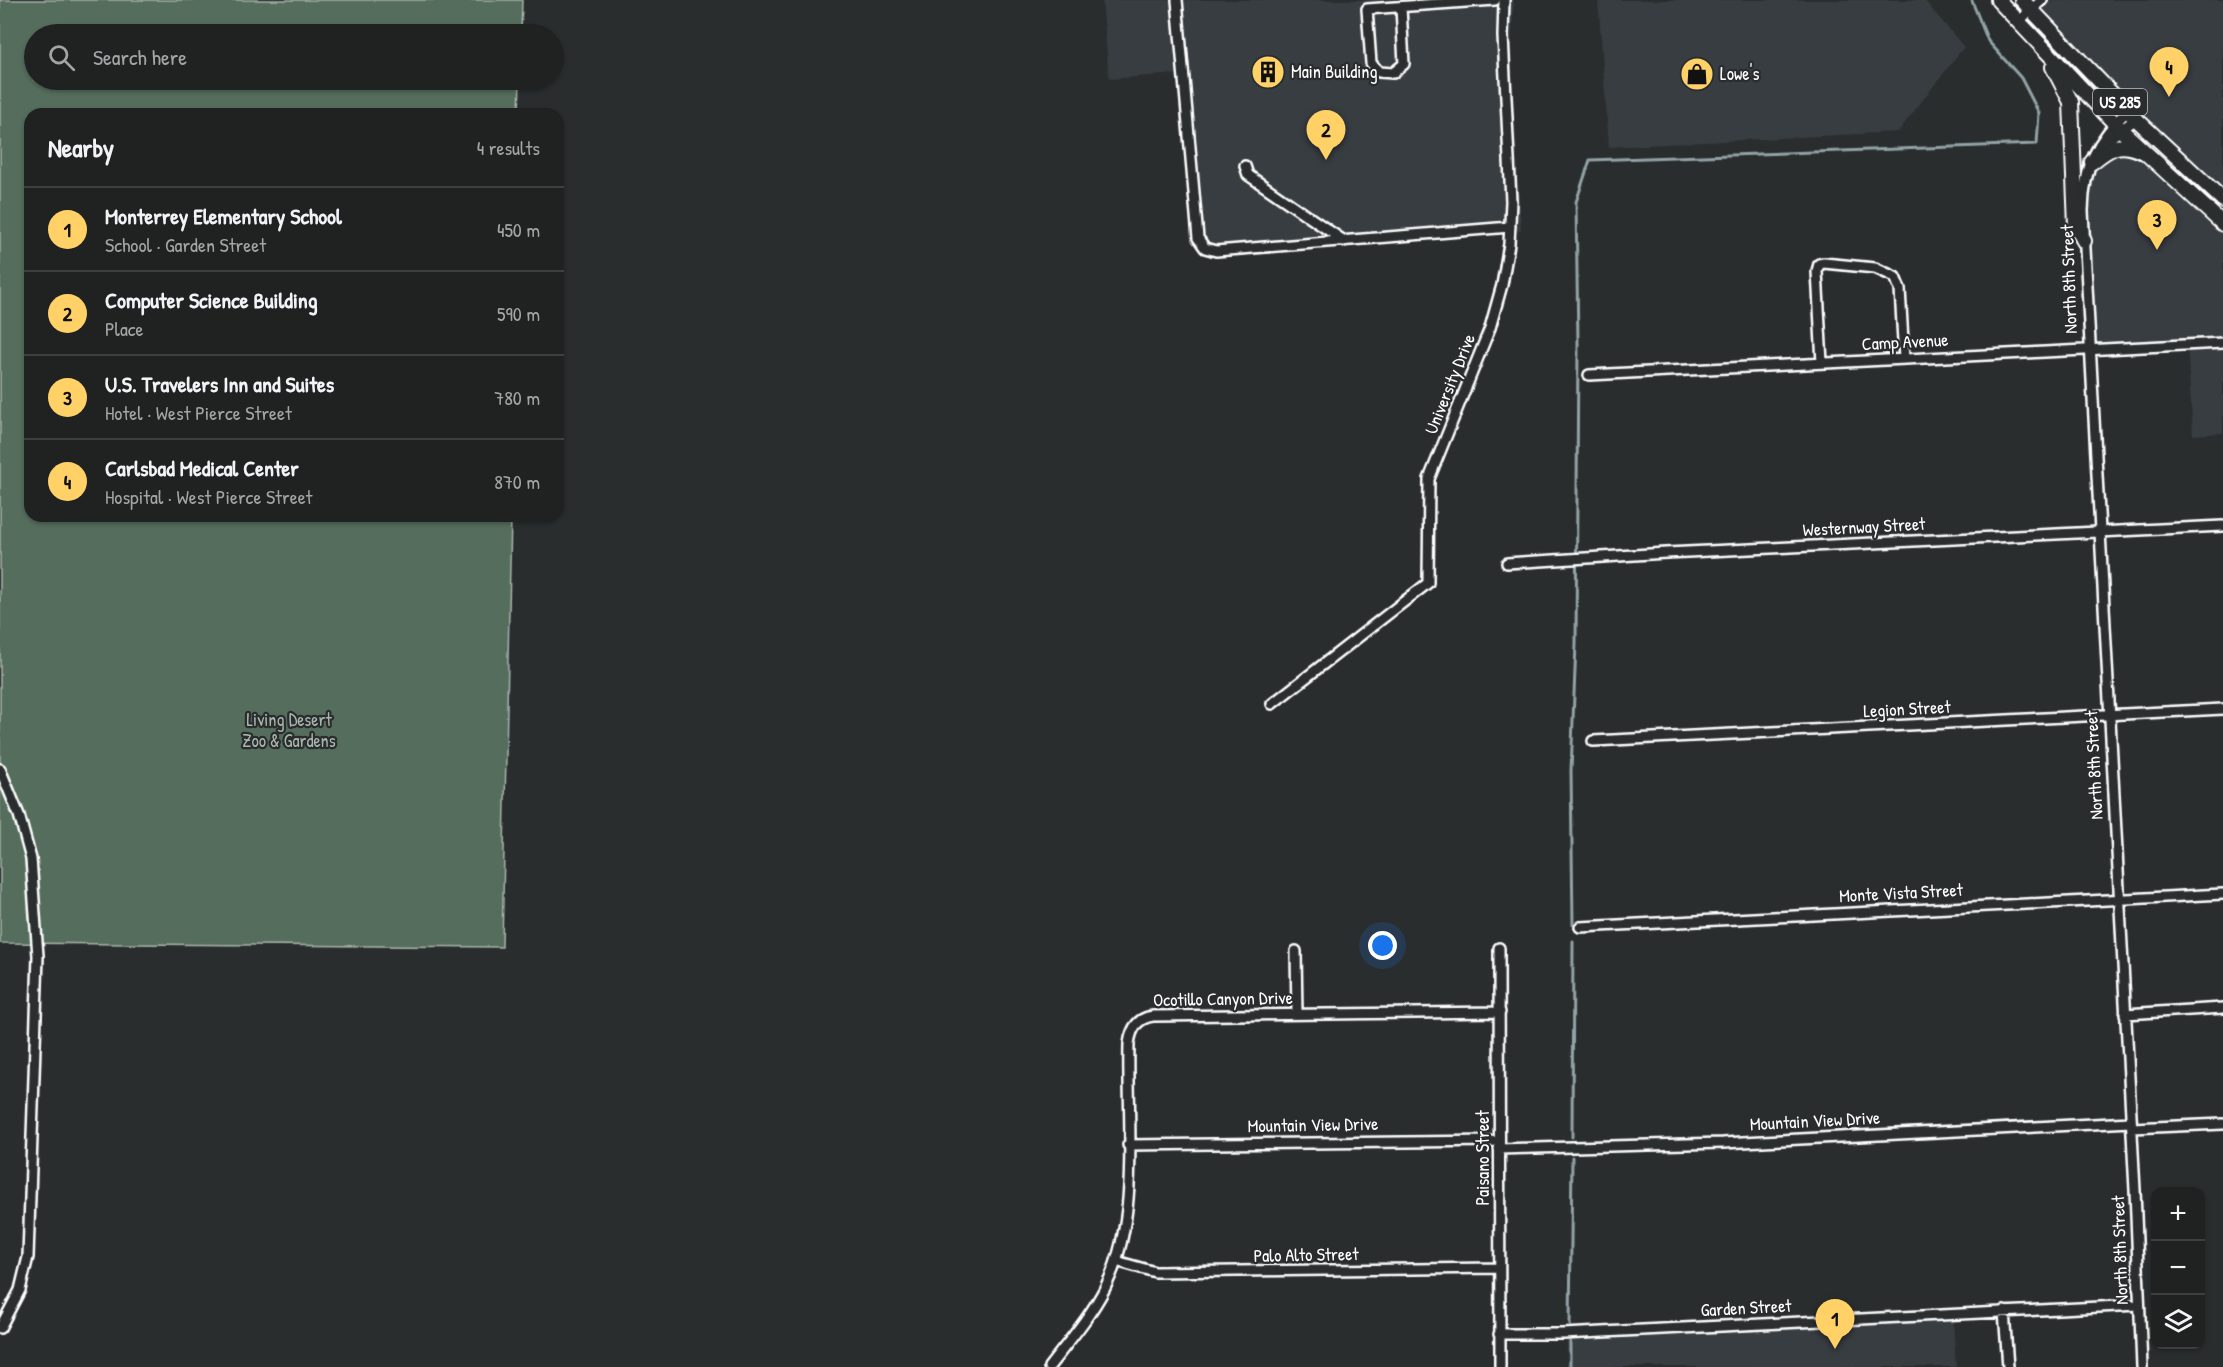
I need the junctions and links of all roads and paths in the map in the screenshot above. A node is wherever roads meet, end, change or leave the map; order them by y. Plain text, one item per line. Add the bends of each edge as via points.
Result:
1 (1177, 0) edge
2 (1495, 0) edge
3 (1504, 0) edge
4 (1998, 0) edge
5 (2043, 0) edge
6 (2026, 5) edge
7 (1401, 7) junction
8 (2018, 22) junction
9 (2045, 52) junction
10 (2132, 114) junction
11 (2118, 127) junction
12 (2145, 153) junction
13 (2092, 162) junction
14 (1245, 166) dead end
15 (2223, 200) edge
16 (2223, 224) edge
17 (1510, 227) junction
18 (1344, 241) junction
19 (2084, 241) junction
20 (2223, 343) edge
21 (2088, 350) junction
22 (1904, 359) junction
23 (1822, 363) junction
24 (1589, 375) dead end
25 (2223, 526) edge
26 (2098, 531) junction
27 (1507, 563) dead end
28 (1272, 704) dead end
29 (2223, 709) edge
30 (2108, 716) junction
31 (1593, 741) dead end
32 (0, 769) edge
33 (2223, 894) edge
34 (2119, 898) junction
35 (1580, 927) dead end
36 (1499, 948) dead end
37 (1296, 951) dead end
38 (2223, 1008) edge
39 (1500, 1011) junction
40 (1297, 1014) junction
41 (2125, 1014) junction
42 (2223, 1124) edge
43 (2132, 1125) junction
44 (1128, 1144) junction
45 (1499, 1145) junction
46 (1116, 1261) junction
47 (1499, 1268) junction
48 (2139, 1305) junction
49 (2004, 1311) junction
50 (0, 1328) edge
51 (1499, 1334) junction
52 (1050, 1367) edge
53 (1500, 1367) edge
54 (2008, 1367) edge
55 (2142, 1367) edge

1 - 18 street via 1200,244 1216,251
2 - 7 street
3 - 17 street, University Drive
4 - 8 highway, US 285
5 - 6 street
6 - 8 street
6 - 10 highway, US 285
7 - 7 street via 1404,64 1386,73 1374,69 1371,63 1367,9
8 - 9 highway, US 285
9 - 11 highway, US 285
9 - 19 highway via 2071,102 2076,226
10 - 11 street, North 8th Street
10 - 15 highway, US 285
11 - 12 highway, US 285
11 - 13 street, North 8th Street via 2098,143
12 - 13 highway via 2126,145 2113,146
12 - 16 highway, US 285
13 - 19 street, North 8th Street via 2083,200
14 - 18 street via 1248,175
17 - 18 street
17 - 28 street, University Drive via 1502,285 1490,328 1429,479 1428,584
19 - 21 street, North 8th Street
20 - 21 street, Camp Avenue
21 - 22 street, Camp Avenue
21 - 26 street, North 8th Street
22 - 23 street, Camp Avenue
22 - 23 street via 1900,289 1895,276 1875,268 1824,263 1819,264 1817,271
23 - 24 street, Camp Avenue
25 - 26 street, Westernway Street
26 - 27 street, Westernway Street
26 - 30 street, North 8th Street
29 - 30 street, Legion Street
30 - 31 street, Legion Street
30 - 34 street, North 8th Street
32 - 50 street via 31,859 37,942 28,1257 20,1290
33 - 34 street, Monte Vista Street
34 - 35 street, Monte Vista Street
34 - 41 street, North 8th Street
36 - 39 street, Paisano Street
37 - 40 street
38 - 41 street
39 - 40 street, Ocotillo Canyon Drive
39 - 45 street, Paisano Street
40 - 44 street, Ocotillo Canyon Drive via 1153,1016 1139,1020 1129,1044
41 - 43 street, North 8th Street
42 - 43 street, Mountain View Drive
43 - 45 street, Mountain View Drive via 1723,1143
43 - 48 street, North 8th Street
44 - 45 street, Mountain View Drive
44 - 46 street, Ocotillo Canyon Drive via 1127,1202
45 - 47 street, Paisano Street
46 - 47 street, Palo Alto Street via 1155,1272
46 - 52 street, Ocotillo Canyon Drive via 1099,1299
47 - 51 street, Paisano Street
48 - 49 street, Garden Street
48 - 55 street, North 8th Street
49 - 51 street, Garden Street
49 - 54 street
51 - 53 street, Paisano Street

